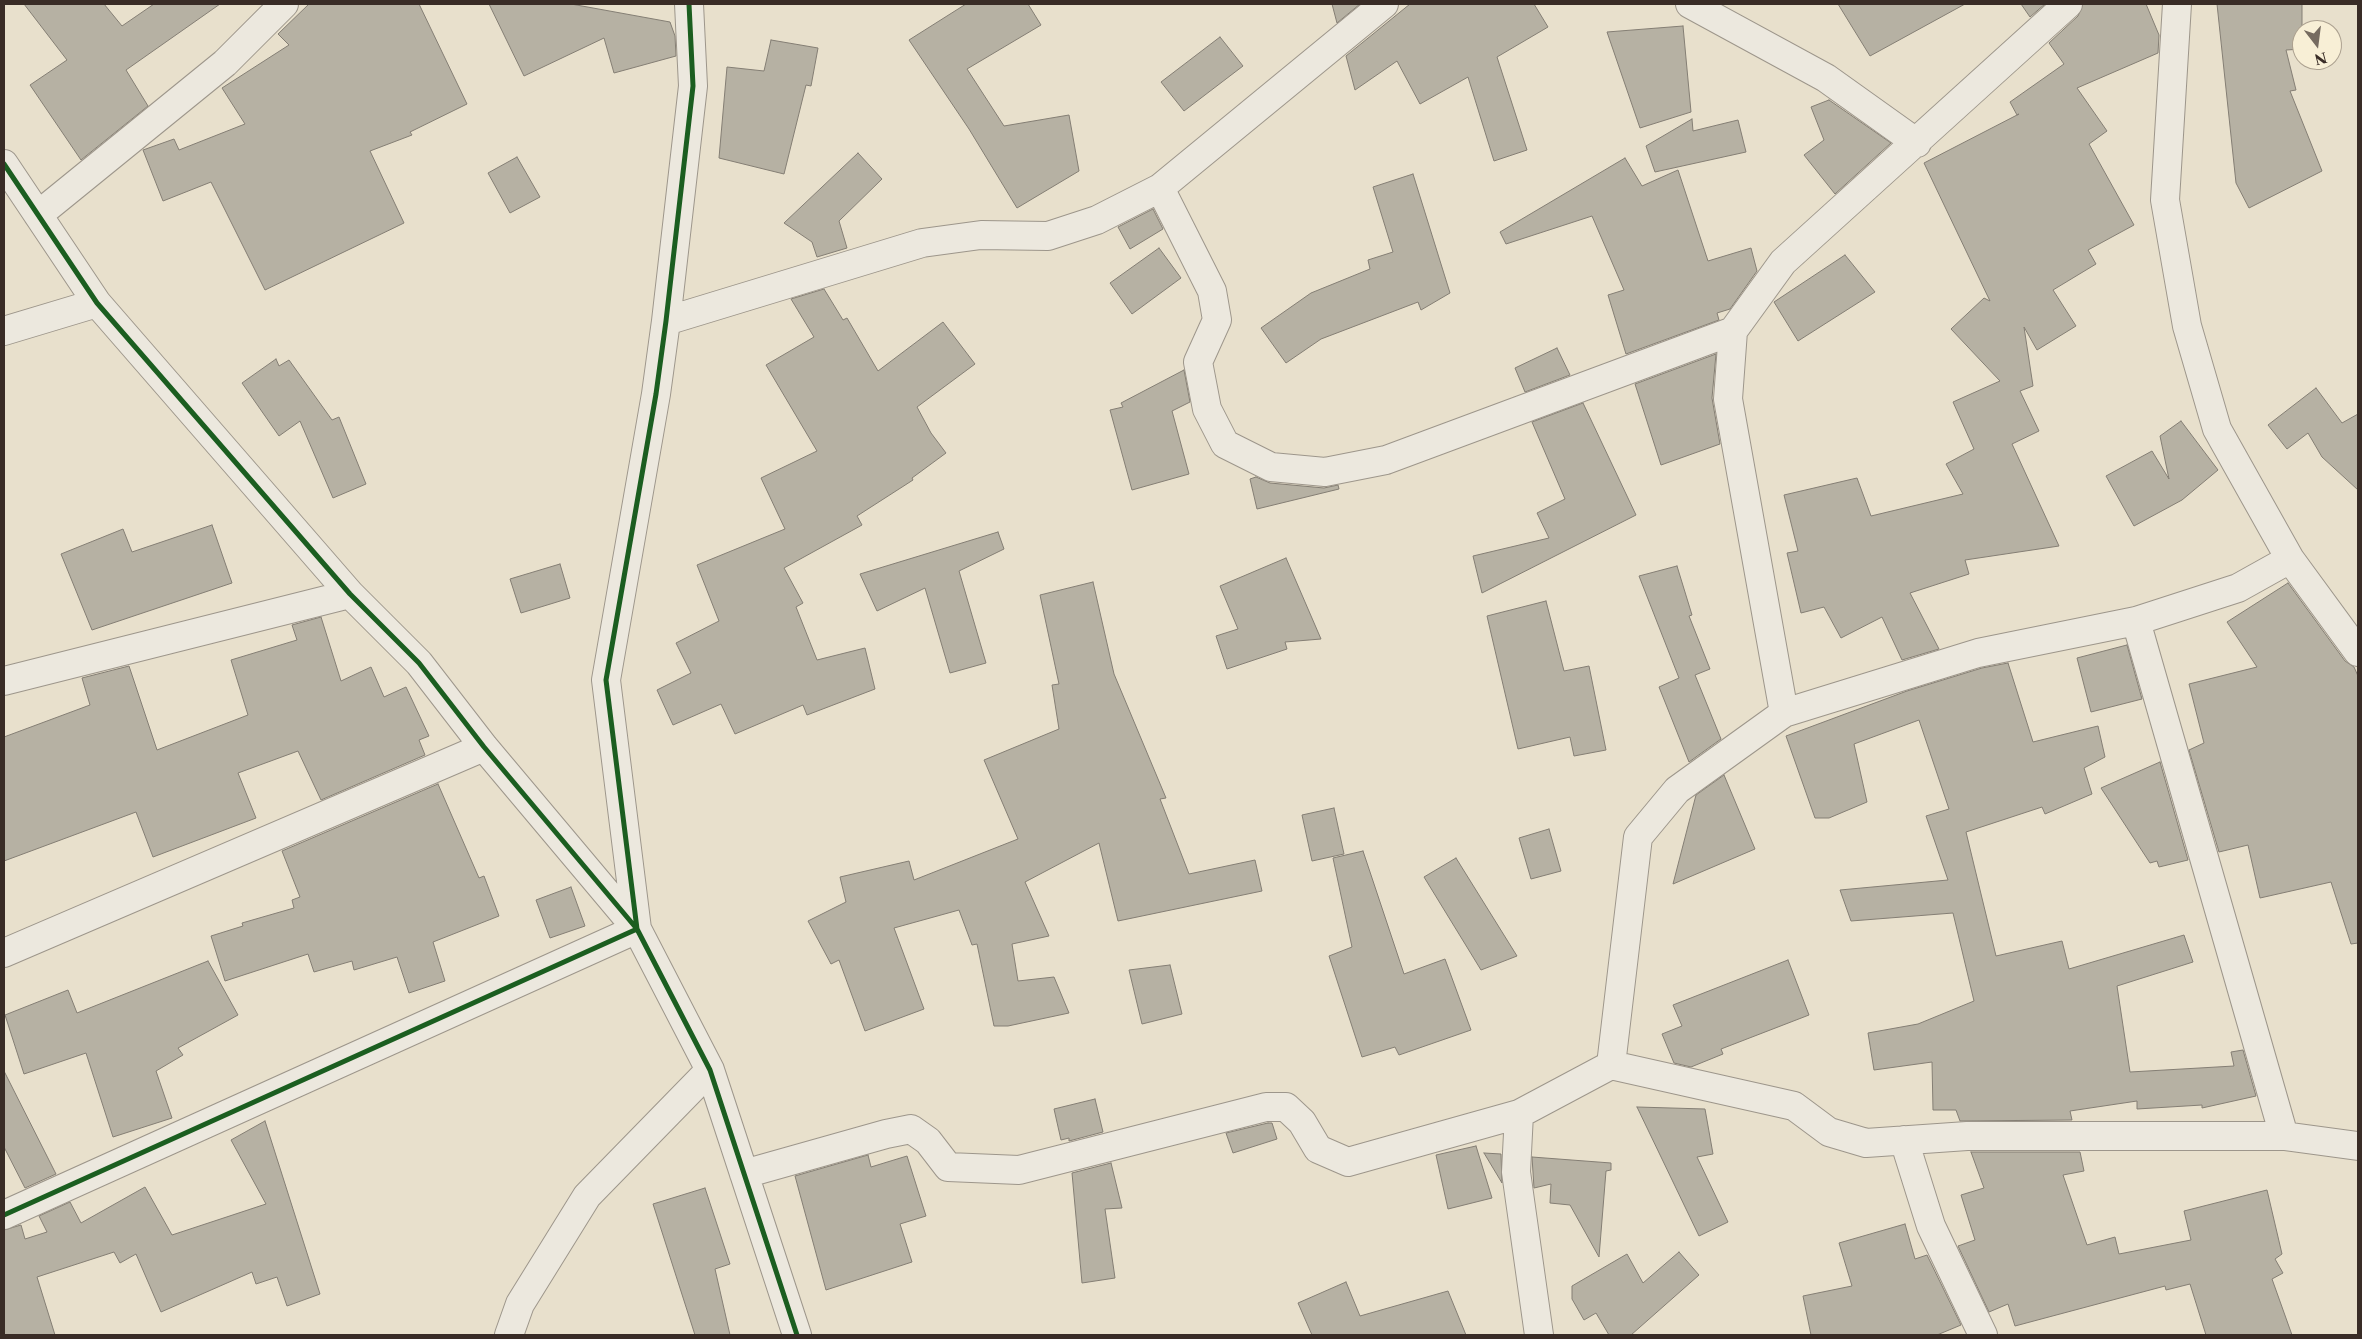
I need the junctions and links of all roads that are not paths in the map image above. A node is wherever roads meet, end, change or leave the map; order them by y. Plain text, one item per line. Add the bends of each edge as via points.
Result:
1 (284, 4) edge
2 (689, 4) edge
3 (1384, 4) edge
4 (1690, 4) edge
5 (2068, 4) edge
6 (2177, 4) edge
7 (1917, 143) junction
8 (4, 164) edge
9 (1160, 188) junction
10 (38, 215) junction
11 (97, 303) junction
12 (666, 321) junction
13 (1733, 330) junction
14 (4, 331) edge
15 (2290, 559) junction
16 (350, 594) junction
17 (2136, 621) junction
18 (2358, 652) edge
19 (4, 681) edge
20 (1784, 712) junction
21 (484, 747) junction
22 (637, 929) junction
23 (4, 953) edge
24 (1610, 1065) junction
25 (710, 1070) junction
26 (1519, 1114) junction
27 (2284, 1136) junction
28 (1904, 1140) junction
29 (2358, 1146) edge
30 (744, 1174) junction
31 (4, 1216) edge
32 (508, 1335) edge
33 (797, 1335) edge
34 (1539, 1335) edge
35 (1983, 1335) edge

1 - 10 street via 225,64
2 - 12 street via 693,86
3 - 9 street
4 - 7 street via 1826,78
5 - 7 street
6 - 15 street via 2165,200 2187,326 2217,429
7 - 13 street via 1783,262
8 - 10 street
9 - 12 street via 1097,220 1048,236 981,235 922,243
9 - 13 street via 1212,291 1217,320 1198,362 1207,409 1225,444 1271,467 1325,472 1386,460
10 - 11 street
11 - 14 street
11 - 16 street
12 - 22 street via 606,680
13 - 20 street via 1728,399
15 - 17 street via 2238,588
15 - 18 street
16 - 19 street
16 - 21 street via 419,663
17 - 20 street via 1978,653
17 - 27 street
20 - 24 street via 1677,790 1638,837
21 - 22 street
21 - 23 street
22 - 25 street
22 - 31 street
24 - 26 street
24 - 28 street via 1794,1106 1829,1132 1866,1143
25 - 30 street
25 - 32 street via 587,1196 520,1304
26 - 30 street via 1348,1162 1318,1150 1302,1122 1286,1108 1266,1107 1018,1170 948,1167 928,1141 911,1129
26 - 34 street via 1516,1172
27 - 28 street via 1967,1136
27 - 29 street
28 - 35 street via 1931,1226
30 - 33 street

